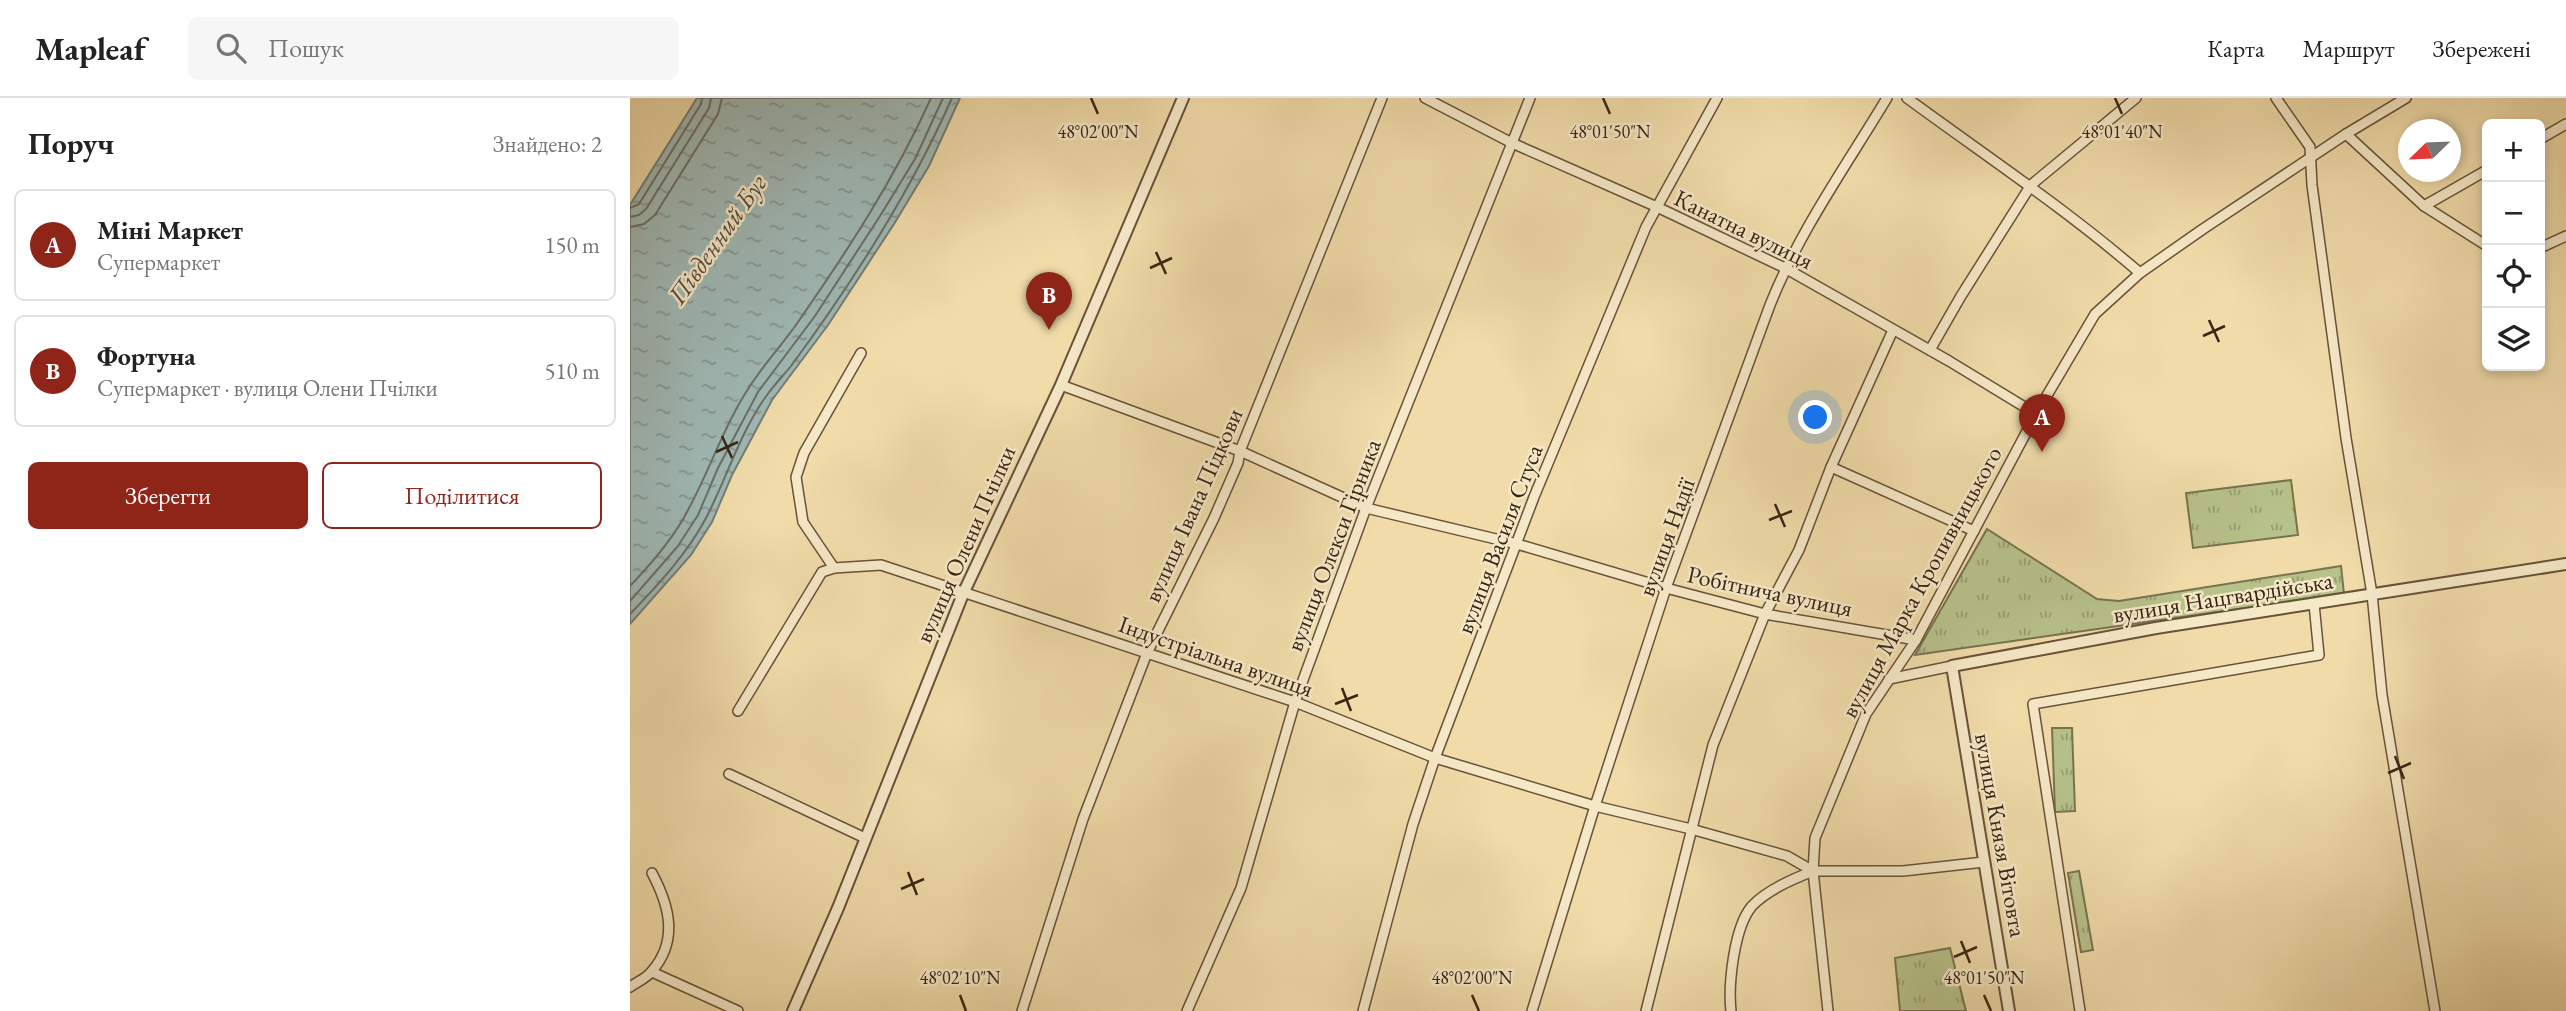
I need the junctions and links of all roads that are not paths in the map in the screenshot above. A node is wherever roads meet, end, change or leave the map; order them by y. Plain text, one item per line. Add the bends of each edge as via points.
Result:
1 (1183, 98) edge
2 (1382, 98) edge
3 (1426, 98) edge
4 (1530, 98) edge
5 (1717, 98) edge
6 (1887, 98) edge
7 (1907, 98) edge
8 (2136, 98) edge
9 (2276, 98) edge
10 (2406, 98) edge
11 (2566, 124) edge
12 (2346, 134) junction
13 (2545, 136) edge
14 (1512, 143) junction
15 (2310, 157) junction
16 (2482, 173) edge
17 (2031, 185) junction
18 (2424, 206) junction
19 (1657, 207) junction
20 (2566, 236) edge
21 (2485, 245) edge
22 (2545, 246) edge
23 (1785, 268) junction
24 (2140, 273) junction
25 (1893, 330) junction
26 (1930, 350) junction
27 (861, 353) dead end
28 (1061, 385) junction
29 (2036, 414) junction
30 (1240, 451) junction
31 (1831, 467) junction
32 (1366, 508) junction
33 (1974, 531) junction
34 (1517, 544) junction
35 (2566, 564) edge
36 (834, 568) junction
37 (1666, 588) junction
38 (963, 594) junction
39 (2372, 594) junction
40 (2314, 604) junction
41 (1765, 614) junction
42 (1916, 640) junction
43 (1147, 653) junction
44 (1952, 666) junction
45 (1889, 679) junction
46 (1295, 702) junction
47 (738, 711) dead end
48 (1435, 758) junction
49 (730, 774) dead end
50 (1595, 806) junction
51 (1691, 829) junction
52 (865, 838) junction
53 (1984, 862) junction
54 (1813, 871) junction
55 (652, 873) dead end
56 (652, 972) junction
57 (630, 987) edge
58 (738, 1011) edge
59 (793, 1011) edge
60 (1022, 1011) edge
61 (1188, 1011) edge
62 (1363, 1011) edge
63 (1532, 1011) edge
64 (1646, 1011) edge
65 (1731, 1011) edge
66 (1828, 1011) edge
67 (2009, 1011) edge
68 (2080, 1011) edge
69 (2435, 1011) edge

1 - 28 street, вулиця Олени Пчілки
2 - 30 street, вулиця Івана Підкови
3 - 14 street, Канатна вулиця
4 - 14 street, вулиця Олекси Гірника
5 - 19 street, вулиця Василя Стуса
6 - 23 street, вулиця Надії
7 - 17 street
8 - 17 street
9 - 15 street via 2310,147
10 - 12 street, вулиця Марка Кропивницького
11 - 13 street
12 - 15 street, вулиця Марка Кропивницького
12 - 18 street
14 - 19 street, Канатна вулиця
14 - 32 street, вулиця Олекси Гірника
15 - 24 street, вулиця Марка Кропивницького
15 - 39 street via 2346,438
16 - 18 street
17 - 24 street
17 - 26 street
18 - 21 street
19 - 23 street, Канатна вулиця
19 - 34 street, вулиця Василя Стуса
20 - 22 street
23 - 25 street, Канатна вулиця
23 - 37 street, вулиця Надії
24 - 29 street, вулиця Марка Кропивницького via 2095,314
25 - 26 street, Канатна вулиця
25 - 31 street
26 - 29 street, Канатна вулиця
27 - 36 street via 804,453 796,477 803,522
28 - 30 street, Робітнича вулиця
28 - 38 street, вулиця Олени Пчілки
29 - 33 street, вулиця Марка Кропивницького
30 - 32 street, Робітнича вулиця
30 - 43 street, вулиця Івана Підкови via 1214,518
31 - 33 street
31 - 41 street via 1799,550
32 - 34 street, Робітнича вулиця
32 - 46 street, вулиця Олекси Гірника
33 - 42 street, вулиця Марка Кропивницького
34 - 37 street, Робітнича вулиця
34 - 48 street, вулиця Василя Стуса
35 - 39 street, вулиця Нацгвардійська
36 - 38 street, Індустріальна вулиця via 881,565
36 - 47 street via 822,572
37 - 41 street, Робітнича вулиця
37 - 50 street, вулиця Надії
38 - 43 street, Індустріальна вулиця
38 - 52 street, вулиця Олени Пчілки
39 - 40 street, вулиця Нацгвардійська
39 - 69 street via 2382,695
40 - 44 street, вулиця Нацгвардійська
40 - 68 street via 2319,655 2033,704
41 - 42 street, Робітнича вулиця
41 - 51 street via 1713,745
42 - 45 street, вулиця Марка Кропивницького
43 - 46 street, Індустріальна вулиця
43 - 60 street, вулиця Івана Підкови via 1083,819
44 - 45 street, вулиця Нацгвардійська
44 - 53 street, вулиця Князя Вітовта
45 - 54 street, вулиця Марка Кропивницького via 1866,715 1827,807 1815,838
46 - 48 street, Індустріальна вулиця
46 - 61 street, вулиця Олекси Гірника via 1241,888
48 - 50 street, Індустріальна вулиця
48 - 62 street, вулиця Василя Стуса
49 - 52 street
50 - 51 street, Індустріальна вулиця
50 - 63 street, вулиця Надії
51 - 54 street, Індустріальна вулиця via 1787,856
51 - 64 street
52 - 59 street, вулиця Олени Пчілки
53 - 54 street via 1903,871
53 - 67 street, вулиця Князя Вітовта
54 - 65 street via 1751,907 1733,962
54 - 66 street, вулиця Марка Кропивницького
55 - 56 street via 670,921 663,953
56 - 57 street
56 - 58 street

